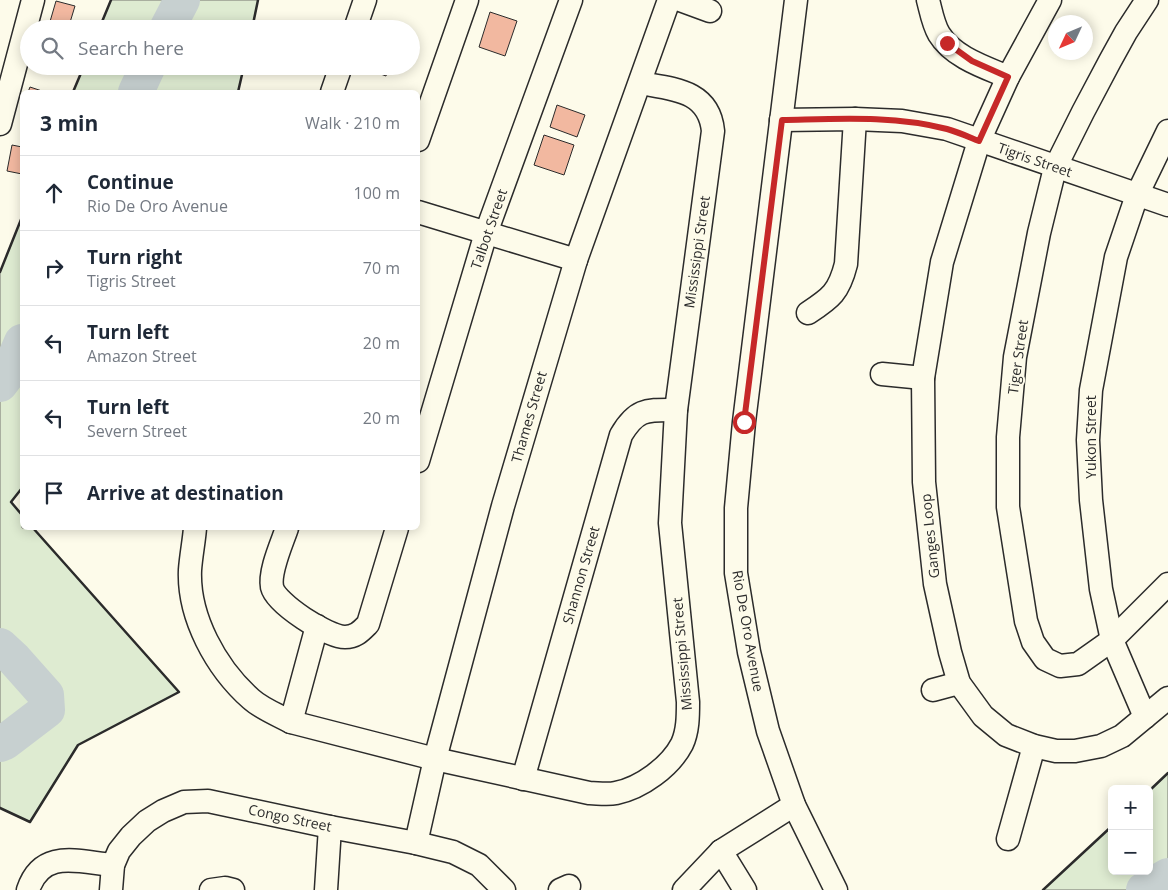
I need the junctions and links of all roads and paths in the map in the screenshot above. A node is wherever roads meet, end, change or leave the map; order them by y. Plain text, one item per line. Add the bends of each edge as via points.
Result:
1 (33, 0) edge
2 (365, 0) edge
3 (467, 0) edge
4 (571, 0) edge
5 (669, 0) edge
6 (680, 0) edge
7 (796, 0) edge
8 (946, 0) edge
9 (1050, 0) edge
10 (1147, 0) edge
11 (931, 10) edge
12 (710, 11) dead end
13 (28, 20) edge
14 (358, 20) edge
15 (20, 49) edge
16 (338, 75) edge
17 (1008, 77) junction
18 (640, 83) junction
19 (333, 90) edge
20 (855, 119) junction
21 (782, 120) junction
22 (0, 124) edge
23 (1168, 131) edge
24 (420, 134) edge
25 (979, 141) junction
26 (1056, 168) junction
27 (1138, 195) junction
28 (1168, 205) edge
29 (420, 213) edge
30 (486, 233) junction
31 (576, 260) junction
32 (808, 313) dead end
33 (882, 374) dead end
34 (923, 378) junction
35 (676, 410) junction
36 (420, 454) edge
37 (195, 530) edge
38 (286, 530) edge
39 (396, 530) edge
40 (1168, 584) edge
41 (317, 626) junction
42 (1112, 640) junction
43 (960, 683) junction
44 (934, 690) dead end
45 (1168, 698) edge
46 (1145, 717) junction
47 (291, 722) junction
48 (1034, 746) junction
49 (436, 759) junction
50 (523, 778) junction
51 (794, 805) junction
52 (330, 827) junction
53 (1008, 840) dead end
54 (416, 843) junction
55 (721, 851) junction
56 (113, 865) junction
57 (28, 890) edge
58 (111, 890) edge
59 (211, 890) edge
60 (233, 890) edge
61 (326, 890) edge
62 (504, 890) edge
63 (684, 890) edge
64 (745, 890) edge
65 (836, 890) edge

1 - 13 street
2 - 14 street
3 - 24 street
4 - 30 street, Talbot Street
5 - 18 street, Thames Street
6 - 12 street
7 - 21 street, Rio De Oro Avenue
8 - 11 street
9 - 17 street, Ganges Loop
10 - 26 street, Tiger Street via 1105,70
11 - 17 street via 938,33 947,43 972,61
15 - 22 street
16 - 19 street
17 - 25 street, Ganges Loop
18 - 31 street, Thames Street
18 - 35 street, Mississippi Street via 692,96 704,105 712,118 713,131
20 - 21 street, Tigris Street
20 - 25 street, Tigris Street via 902,121 947,129
20 - 32 street via 846,264 835,292
21 - 51 street, Rio De Oro Avenue via 743,432 736,508 736,573 749,652 768,731
23 - 27 street, Yukon Street
25 - 26 street, Tigris Street
25 - 34 street, Ganges Loop via 942,262
26 - 27 street, Tigris Street
26 - 42 street, Tiger Street via 1039,234 1015,357 1008,436 1008,507 1026,620 1033,642 1045,659 1060,666 1078,664
27 - 28 street, Tigris Street
27 - 42 street, Yukon Street via 1116,257 1091,390 1088,440 1101,589
29 - 30 street
30 - 31 street
30 - 36 street, Talbot Street
31 - 49 street, Thames Street via 503,506
33 - 34 street
34 - 43 street, Ganges Loop via 924,482 935,584
35 - 50 street, Shannon Street via 646,411 635,416 621,435
35 - 50 street, Mississippi Street via 670,523 688,702 688,723 682,743 658,771 635,787 614,793 589,794
37 - 47 street, Mississippi Street via 190,571 194,610 206,642 251,699
38 - 41 street via 272,575 272,587 287,607
39 - 41 street via 368,624 357,635 345,638
40 - 42 street
41 - 47 street
42 - 46 street, Yukon Street
43 - 44 street
43 - 48 street, Ganges Loop via 983,716 1006,735
45 - 46 street, Ganges Loop
46 - 48 street, Ganges Loop via 1122,736 1101,746 1075,751
47 - 49 street, Mississippi Street
48 - 53 street
49 - 50 street, Mississippi Street
49 - 54 street, Thames Street
51 - 55 street
51 - 65 street, Rio De Oro Avenue
52 - 54 street, Congo Street
52 - 56 street, Congo Street via 208,801 184,802 147,821 119,851
52 - 61 street
54 - 62 street, Congo Street via 453,852 479,864
55 - 63 street
55 - 64 street
56 - 57 street via 49,863 39,869
56 - 58 street, Congo Street
59 - 60 street

